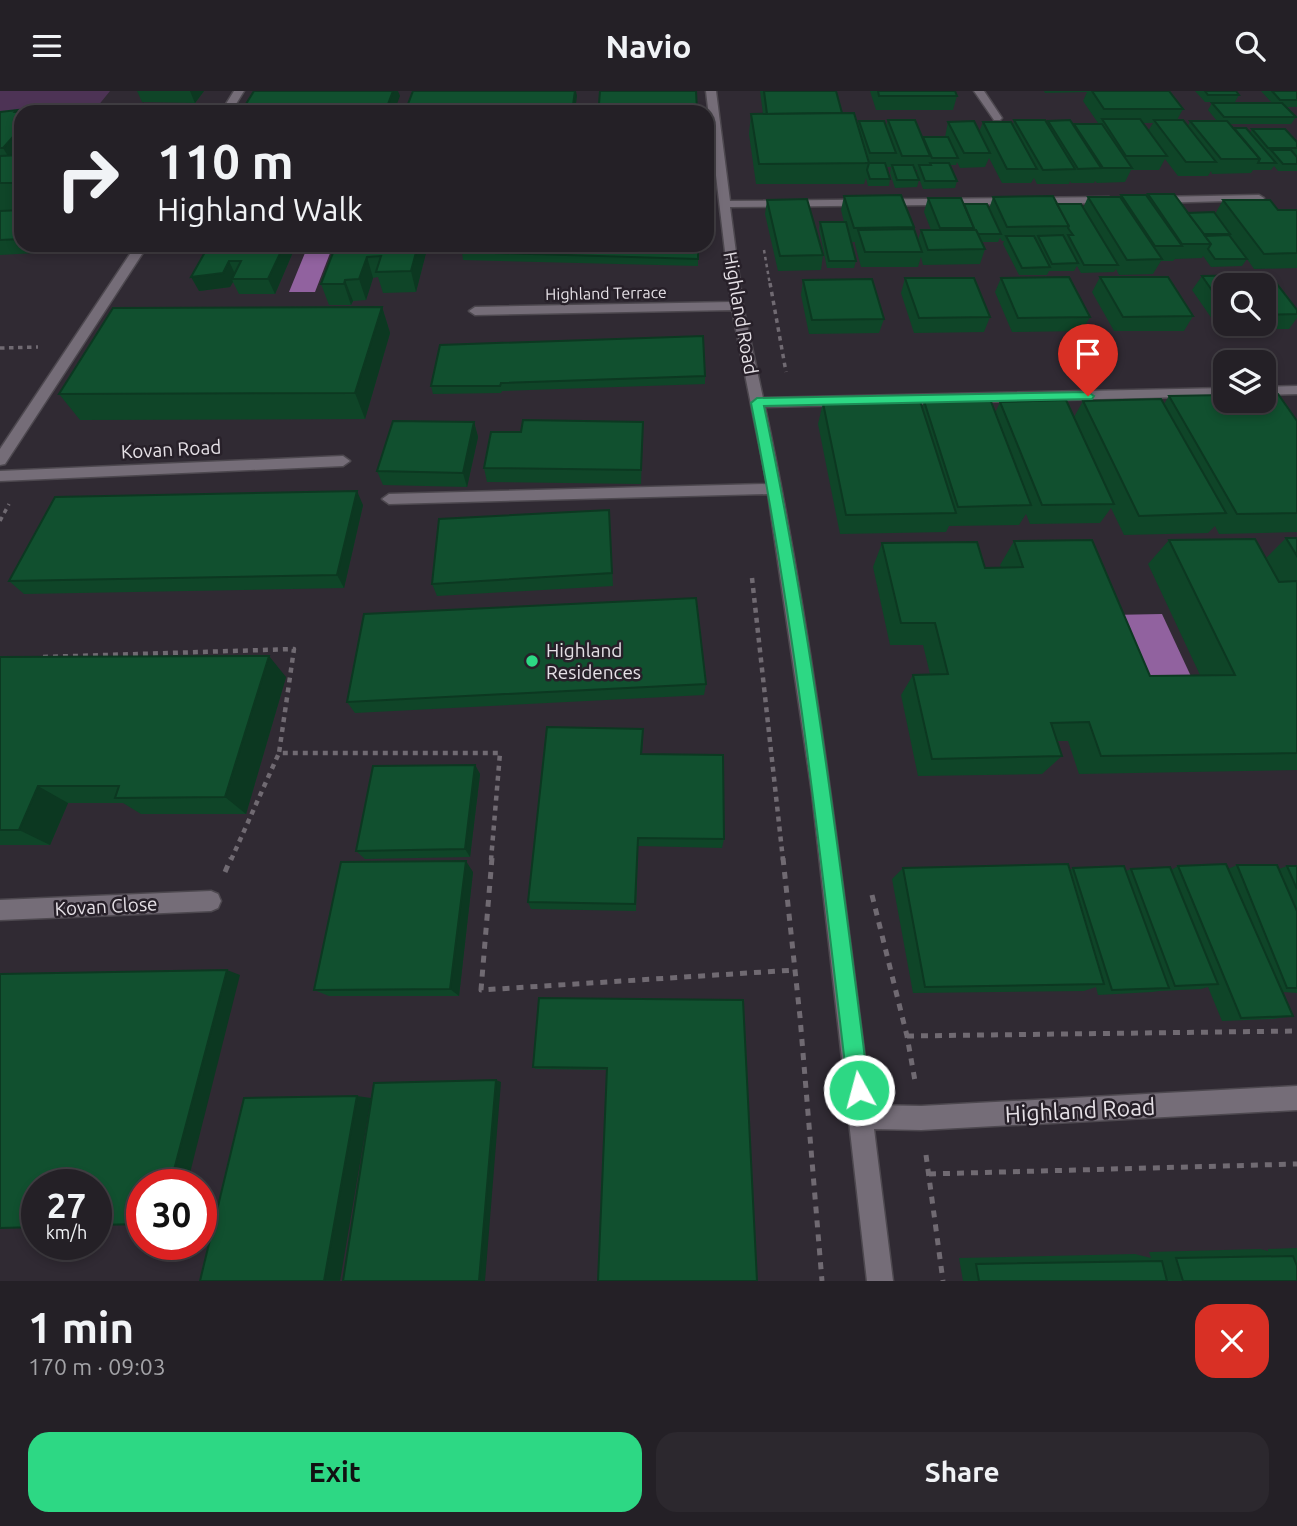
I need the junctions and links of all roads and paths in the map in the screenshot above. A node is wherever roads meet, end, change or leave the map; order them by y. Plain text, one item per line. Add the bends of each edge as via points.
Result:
1 (979, 91) edge
2 (714, 117) edge
3 (997, 118) dead end
4 (1259, 198) edge
5 (1119, 200) edge
6 (1147, 200) edge
7 (724, 204) junction
8 (137, 252) edge
9 (737, 306) junction
10 (475, 311) dead end
11 (42, 347) dead end
12 (0, 348) edge
13 (1297, 390) edge
14 (1276, 391) edge
15 (1213, 392) edge
16 (757, 403) junction
17 (0, 460) edge
18 (343, 461) dead end
19 (0, 476) edge
20 (775, 489) junction
21 (389, 499) dead end
22 (751, 572) dead end
23 (40, 657) edge
24 (279, 753) junction
25 (211, 901) joint
26 (0, 911) edge
27 (795, 970) junction
28 (1297, 1031) edge
29 (907, 1036) dead end
30 (1297, 1098) edge
31 (862, 1117) junction
32 (1297, 1164) edge
33 (929, 1174) dead end
34 (822, 1281) edge
35 (880, 1281) edge

1 - 3 street
2 - 7 street, Highland Road
4 - 6 street
5 - 7 street
7 - 9 street, Highland Road
8 - 17 street
9 - 10 street, Highland Terrace
9 - 16 street, Highland Road
11 - 12 path
13 - 14 street
15 - 16 street
16 - 20 street, Highland Road
18 - 19 street, Kovan Road
20 - 21 street
20 - 31 street, Highland Road via 822,793
22 - 27 path
23 - 24 path via 294,649
24 - 25 path
24 - 27 path via 500,753 481,990
25 - 26 street, Kovan Close
27 - 34 path
28 - 29 path
30 - 31 street, Highland Road via 921,1118
31 - 35 street, Highland Road
32 - 33 path

